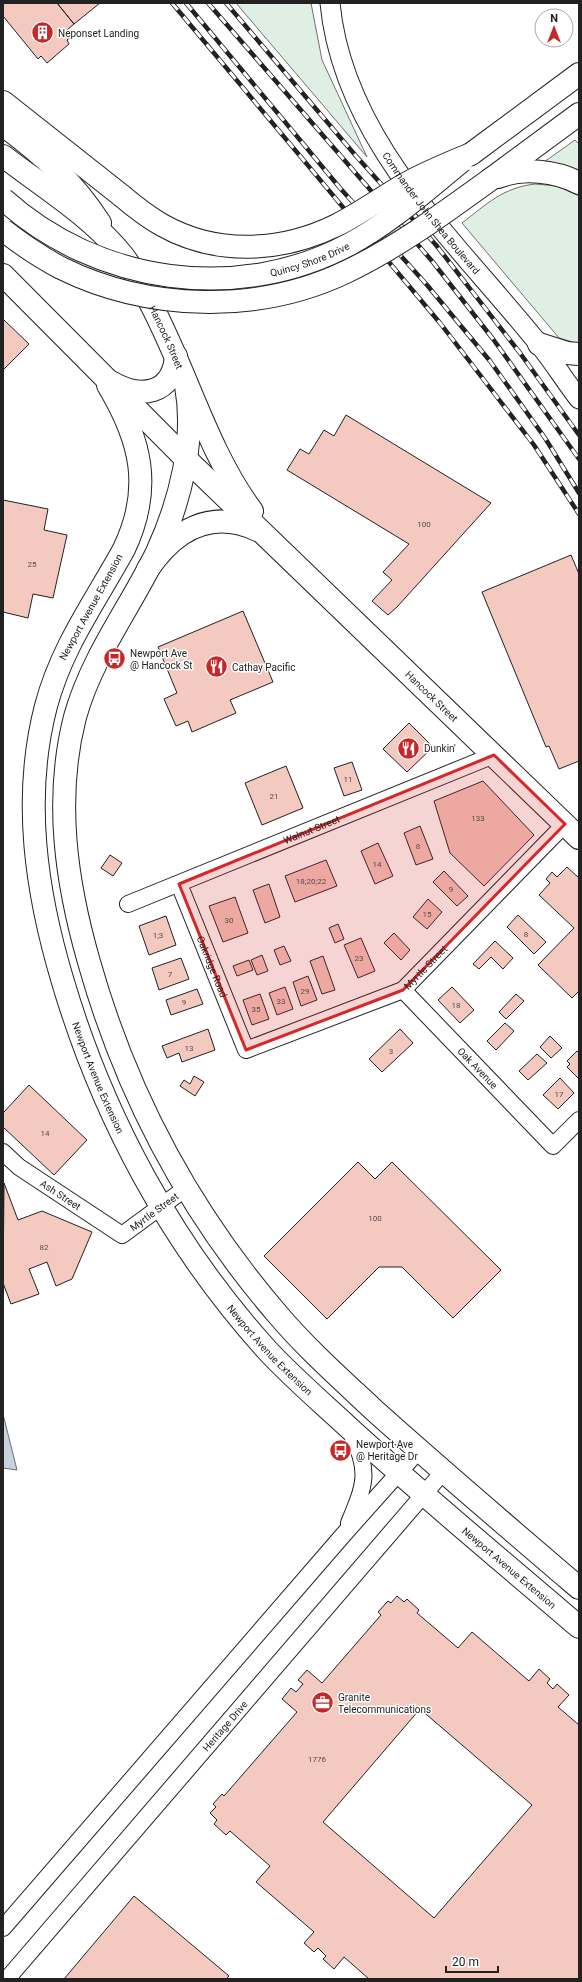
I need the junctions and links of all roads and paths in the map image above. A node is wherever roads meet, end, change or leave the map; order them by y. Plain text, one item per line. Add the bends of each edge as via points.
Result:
1 (330, 3) edge
2 (579, 74) edge
3 (3, 102) edge
4 (579, 114) edge
5 (3, 125) edge
6 (471, 154) junction
7 (3, 156) edge
8 (491, 179) junction
9 (579, 183) edge
10 (3, 199) edge
11 (3, 230) edge
12 (116, 248) junction
13 (3, 275) edge
14 (539, 344) junction
15 (579, 354) edge
16 (179, 363) junction
17 (105, 379) junction
18 (579, 399) edge
19 (185, 458) junction
20 (260, 531) junction
21 (285, 555) junction
22 (148, 569) junction
23 (494, 755) junction
24 (572, 831) edge
25 (179, 884) junction
26 (128, 904) dead end
27 (403, 990) junction
28 (246, 1050) joint
29 (579, 1120) edge
30 (3, 1152) edge
31 (186, 1188) junction
32 (161, 1207) junction
33 (122, 1234) joint
34 (347, 1425) junction
35 (419, 1450) junction
36 (444, 1472) junction
37 (399, 1474) junction
38 (424, 1494) junction
39 (344, 1534) junction
40 (579, 1588) edge
41 (579, 1627) edge
42 (3, 1928) edge
43 (6, 1979) edge

1 - 14 street, Commander John Shea Boulevard via 341,56 354,93 371,130 391,164
2 - 6 main road, Quincy Shore Drive
3 - 6 main road, bridge via 157,222 190,237 221,245 266,247 294,242 352,217 416,178
4 - 8 main road
5 - 12 main road via 76,188
6 - 10 main road, Quincy Shore Drive, bridge via 390,219 350,244 293,267 234,278 172,277 113,264 59,240
7 - 12 main road, Hancock Street via 81,216
8 - 9 main road via 505,174 550,173
8 - 11 main road, bridge via 394,247 345,273 300,289 243,300 186,302 122,291 61,268
12 - 16 main road, Hancock Street via 132,269 153,307
13 - 17 main road, Hancock Street
14 - 15 main road via 567,354
14 - 18 street, Commander John Shea Boulevard
16 - 17 main road via 175,365 168,380 147,392 132,391
16 - 19 main road via 189,405
16 - 21 main road, Hancock Street via 218,453 241,496
17 - 19 main road, Hancock Street
17 - 32 main road, Newport Avenue Extension via 125,414 135,440 140,474 139,502 124,548 59,664 46,706 36,754 33,828 48,925 73,1015 106,1101
19 - 20 main road, Hancock Street
19 - 22 main road via 174,508
20 - 21 main road, Hancock Street
20 - 22 main road via 227,522 192,527 170,541
21 - 23 main road, Hancock Street
22 - 31 main road via 100,652 80,701 67,760 65,835 70,882 83,942 107,1019 138,1098
23 - 24 main road, Hancock Street
23 - 25 street, Walnut Street
24 - 27 street, Myrtle Street
25 - 26 street, Walnut Street
25 - 28 street, Oakridge Road
27 - 28 street, Myrtle Street
27 - 29 street, Oak Avenue via 553,1146
30 - 33 street, Ash Street via 19,1167
31 - 32 street, Myrtle Street
31 - 35 main road via 220,1242 278,1315 323,1362
32 - 33 street, Myrtle Street
32 - 34 main road, Newport Avenue Extension via 193,1256 243,1322 277,1360
34 - 37 main road, Newport Avenue Extension
34 - 39 street via 361,1452 365,1470 361,1493
35 - 36 main road
35 - 37 street
36 - 38 street, Heritage Drive
36 - 40 main road
37 - 38 main road, Newport Avenue Extension
37 - 39 street
38 - 41 main road, Newport Avenue Extension
38 - 43 street, Heritage Drive
39 - 42 street

